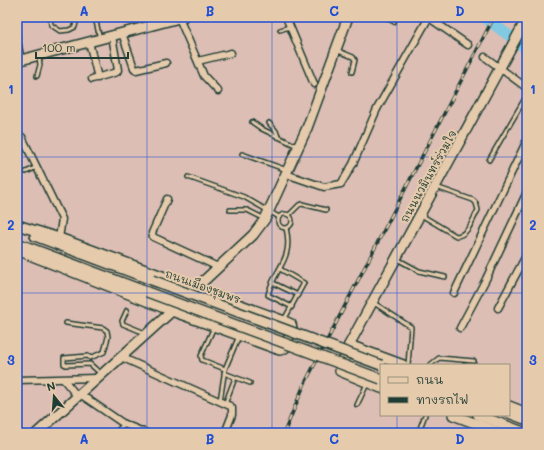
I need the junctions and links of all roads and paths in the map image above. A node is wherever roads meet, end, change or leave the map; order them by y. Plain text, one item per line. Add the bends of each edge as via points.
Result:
1 (50, 17) edge
2 (77, 17) edge
3 (95, 17) edge
4 (286, 17) edge
5 (348, 17) edge
6 (385, 17) edge
7 (428, 17) edge
8 (181, 18) edge
9 (527, 18) edge
10 (394, 22) dead end
11 (288, 27) junction
12 (280, 30) dead end
13 (17, 32) edge
14 (122, 33) junction
15 (112, 36) junction
16 (100, 39) junction
17 (89, 42) junction
18 (468, 46) dead end
19 (336, 50) junction
20 (231, 53) dead end
21 (39, 55) junction
22 (485, 57) dead end
23 (20, 60) edge
24 (198, 61) junction
25 (166, 63) dead end
26 (501, 69) junction
27 (352, 72) dead end
28 (37, 76) dead end
29 (314, 84) dead end
30 (527, 88) edge
31 (218, 91) dead end
32 (527, 95) edge
33 (252, 122) dead end
34 (269, 123) dead end
35 (22, 137) dead end
36 (278, 137) junction
37 (527, 140) edge
38 (298, 147) junction
39 (242, 154) dead end
40 (490, 160) dead end
41 (37, 166) junction
42 (26, 172) dead end
43 (287, 172) junction
44 (188, 177) dead end
45 (436, 187) junction
46 (527, 192) edge
47 (167, 199) dead end
48 (230, 210) dead end
49 (326, 210) dead end
50 (267, 215) junction
51 (289, 215) junction
52 (421, 215) junction
53 (279, 217) junction
54 (17, 225) edge
55 (286, 228) junction
56 (17, 229) edge
57 (59, 238) junction
58 (17, 244) edge
59 (17, 250) edge
60 (527, 254) edge
61 (396, 259) junction
62 (218, 267) junction
63 (280, 269) junction
64 (445, 277) dead end
65 (273, 283) junction
66 (195, 289) junction
67 (454, 293) dead end
68 (298, 296) junction
69 (373, 302) junction
70 (292, 307) junction
71 (498, 308) dead end
72 (127, 310) dead end
73 (172, 311) junction
74 (284, 321) junction
75 (66, 323) dead end
76 (214, 327) junction
77 (460, 328) dead end
78 (147, 333) junction
79 (239, 336) junction
80 (350, 344) junction
81 (120, 357) junction
82 (90, 358) junction
83 (474, 361) dead end
84 (90, 364) junction
85 (400, 364) edge
86 (408, 364) edge
87 (431, 364) edge
88 (380, 365) edge
89 (225, 369) junction
90 (224, 373) junction
91 (100, 376) junction
92 (235, 378) junction
93 (380, 379) edge
94 (64, 380) junction
95 (18, 381) edge
96 (250, 383) dead end
97 (367, 383) junction
98 (380, 388) edge
99 (79, 395) junction
100 (223, 403) junction
101 (357, 405) dead end
102 (510, 407) edge
103 (510, 413) edge
104 (425, 416) edge
105 (456, 416) edge
106 (481, 416) edge
107 (526, 417) edge
108 (124, 424) junction
109 (419, 431) dead end
110 (522, 431) edge
111 (37, 433) edge
112 (115, 433) edge
113 (146, 433) edge
114 (225, 433) edge
115 (501, 433) edge

1 - 2 lane via 51,25 60,31 75,26
3 - 16 lane
4 - 11 street
5 - 19 main road
6 - 10 lane
7 - 18 street
7 - 43 street via 374,115 353,164 341,184 324,187
8 - 14 main road
8 - 24 street
9 - 26 main road, ถนนนวมินทร์ร่วมใจ
11 - 12 lane
11 - 29 street
13 - 23 lane
14 - 15 main road
14 - 25 street via 136,70
15 - 16 main road
15 - 17 street via 118,70 95,79
16 - 17 main road
17 - 21 main road
19 - 27 lane via 353,57 355,60
19 - 38 main road
20 - 24 street
21 - 23 main road
21 - 28 lane
22 - 26 street
24 - 31 street via 204,76
26 - 30 street
26 - 45 main road, ถนนนวมินทร์ร่วมใจ
32 - 40 lane
33 - 36 lane
34 - 36 lane
35 - 41 street
36 - 38 lane
37 - 67 street
38 - 43 main road
39 - 43 lane
41 - 42 lane
41 - 57 street via 62,219
43 - 50 main road
44 - 50 lane via 244,197
45 - 52 main road, ถนนนวมินทร์ร่วมใจ
45 - 52 lane via 472,200 478,210 466,231 459,236
46 - 77 street
47 - 62 street via 152,233 153,237
48 - 50 lane via 247,210
49 - 51 lane via 302,204
50 - 53 lane
50 - 62 main road via 252,235
51 - 53 lane via 283,214
51 - 55 lane via 292,222
52 - 61 main road, ถนนนวมินทร์ร่วมใจ
53 - 55 lane via 279,225
54 - 57 main road
55 - 63 lane via 289,244
56 - 88 main road, ถนนเมืองชุมพร, bridge
57 - 66 main road
58 - 93 main road, bridge
59 - 73 main road
60 - 71 street
61 - 64 lane via 419,271
61 - 69 main road, ถนนนวมินทร์ร่วมใจ
62 - 66 main road
63 - 65 lane
63 - 68 lane via 303,282
65 - 68 lane
65 - 70 lane via 269,296
66 - 74 main road
68 - 70 lane
69 - 80 main road, ถนนนวมินทร์ร่วมใจ
69 - 86 lane via 411,327
70 - 74 lane
72 - 78 lane via 123,324
73 - 76 main road
73 - 78 main road
74 - 79 main road via 291,324 292,328 283,349
75 - 82 lane via 107,331 104,352
76 - 79 main road
76 - 89 lane via 201,356 202,360
78 - 81 main road
79 - 89 lane
80 - 85 main road
80 - 97 main road, ถนนนวมินทร์ร่วมใจ via 340,371
81 - 91 main road
81 - 100 street
82 - 84 lane
82 - 84 lane via 66,357 64,364
83 - 87 lane via 439,358
84 - 91 lane
89 - 90 lane
90 - 92 lane
90 - 100 lane
91 - 94 street
91 - 99 main road
92 - 96 lane
92 - 100 lane
94 - 95 street
94 - 99 street
97 - 98 main road
97 - 101 lane
99 - 108 street
99 - 111 main road
100 - 114 street via 230,406 233,411
102 - 107 main road
103 - 107 main road
104 - 109 lane
105 - 115 main road
106 - 110 main road
108 - 112 lane
108 - 113 street

